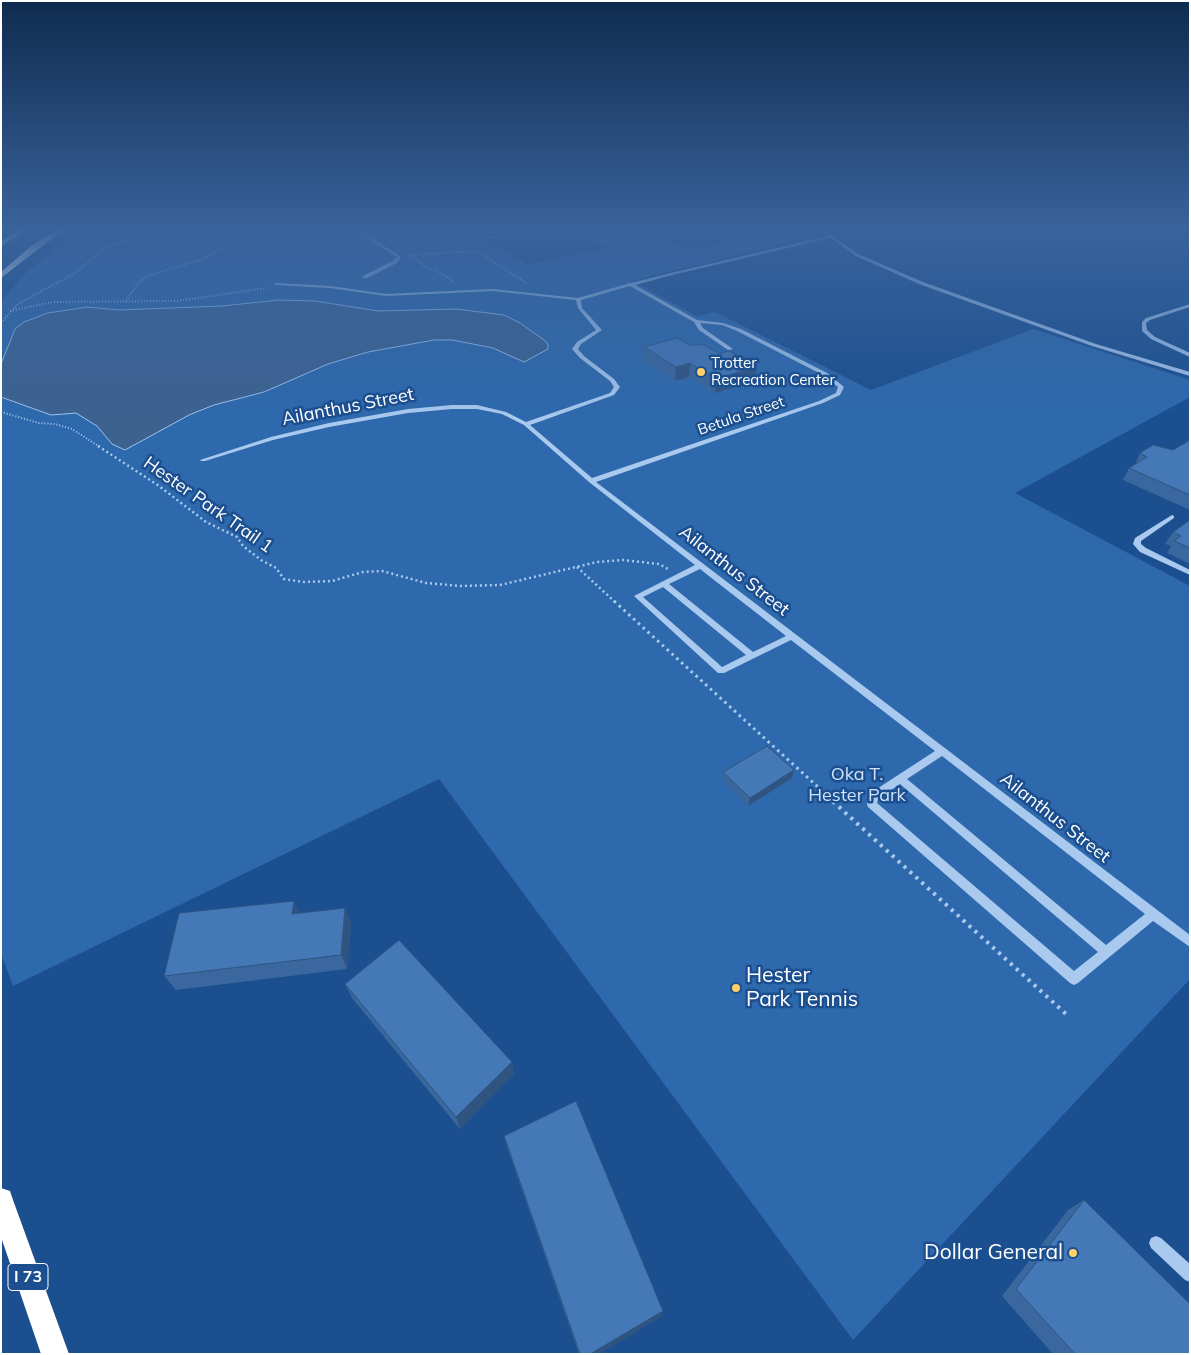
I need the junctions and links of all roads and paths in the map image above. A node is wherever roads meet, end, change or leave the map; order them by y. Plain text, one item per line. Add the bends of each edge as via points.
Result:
1 (41, 291) edge
2 (133, 291) edge
3 (249, 291) edge
4 (360, 291) edge
5 (467, 291) edge
6 (505, 291) edge
7 (604, 291) edge
8 (642, 291) edge
9 (944, 291) edge
10 (578, 299) junction
11 (126, 302) junction
12 (1190, 305) edge
13 (10, 311) junction
14 (696, 321) junction
15 (1, 323) edge
16 (730, 350) edge
17 (1190, 355) edge
18 (1190, 374) edge
19 (1, 412) edge
20 (526, 424) junction
21 (203, 460) dead end
22 (591, 481) junction
23 (1172, 517) dead end
24 (701, 565) junction
25 (576, 567) junction
26 (669, 570) dead end
27 (1190, 572) edge
28 (664, 583) junction
29 (792, 636) junction
30 (752, 656) junction
31 (942, 751) junction
32 (900, 779) junction
33 (1153, 914) junction
34 (1190, 942) edge
35 (1106, 952) junction
36 (1066, 1014) dead end
37 (1, 1200) edge
38 (1156, 1243) dead end
39 (1190, 1275) edge
40 (55, 1354) edge

1 - 13 path
2 - 11 path
3 - 11 path via 168,302
4 - 5 street via 386,295
6 - 10 street
7 - 10 street
8 - 14 street, Betula Street
9 - 18 street via 1094,345
10 - 20 street via 580,308 599,330 579,343 576,349 617,387 612,394
11 - 13 path via 53,302
12 - 17 street via 1144,322 1145,331 1153,338
13 - 15 path
14 - 16 street via 701,329
14 - 22 street, Betula Street via 723,324 739,330 825,374 841,387 838,394
19 - 25 path, Hester Park Trail 1 via 72,429 152,481 206,522 237,537 243,546 276,568 284,579 332,581 363,572 382,571 435,584 500,585
20 - 21 street, Ailanthus Street via 504,413 477,407 429,408 271,438
20 - 22 street, Ailanthus Street
22 - 24 street, Ailanthus Street
23 - 27 street via 1138,540 1138,544 1142,550
24 - 28 street
24 - 29 street, Ailanthus Street
25 - 26 path, Hester Park Trail 1 via 623,560 659,564
25 - 36 path
28 - 30 street
28 - 30 street via 638,596 721,671
29 - 30 street
29 - 31 street, Ailanthus Street
31 - 32 street
31 - 33 street, Ailanthus Street
32 - 35 street
32 - 35 street via 873,797 872,804 1074,978
33 - 34 street, Ailanthus Street
33 - 35 street
37 - 40 highway, I 73
38 - 39 street

